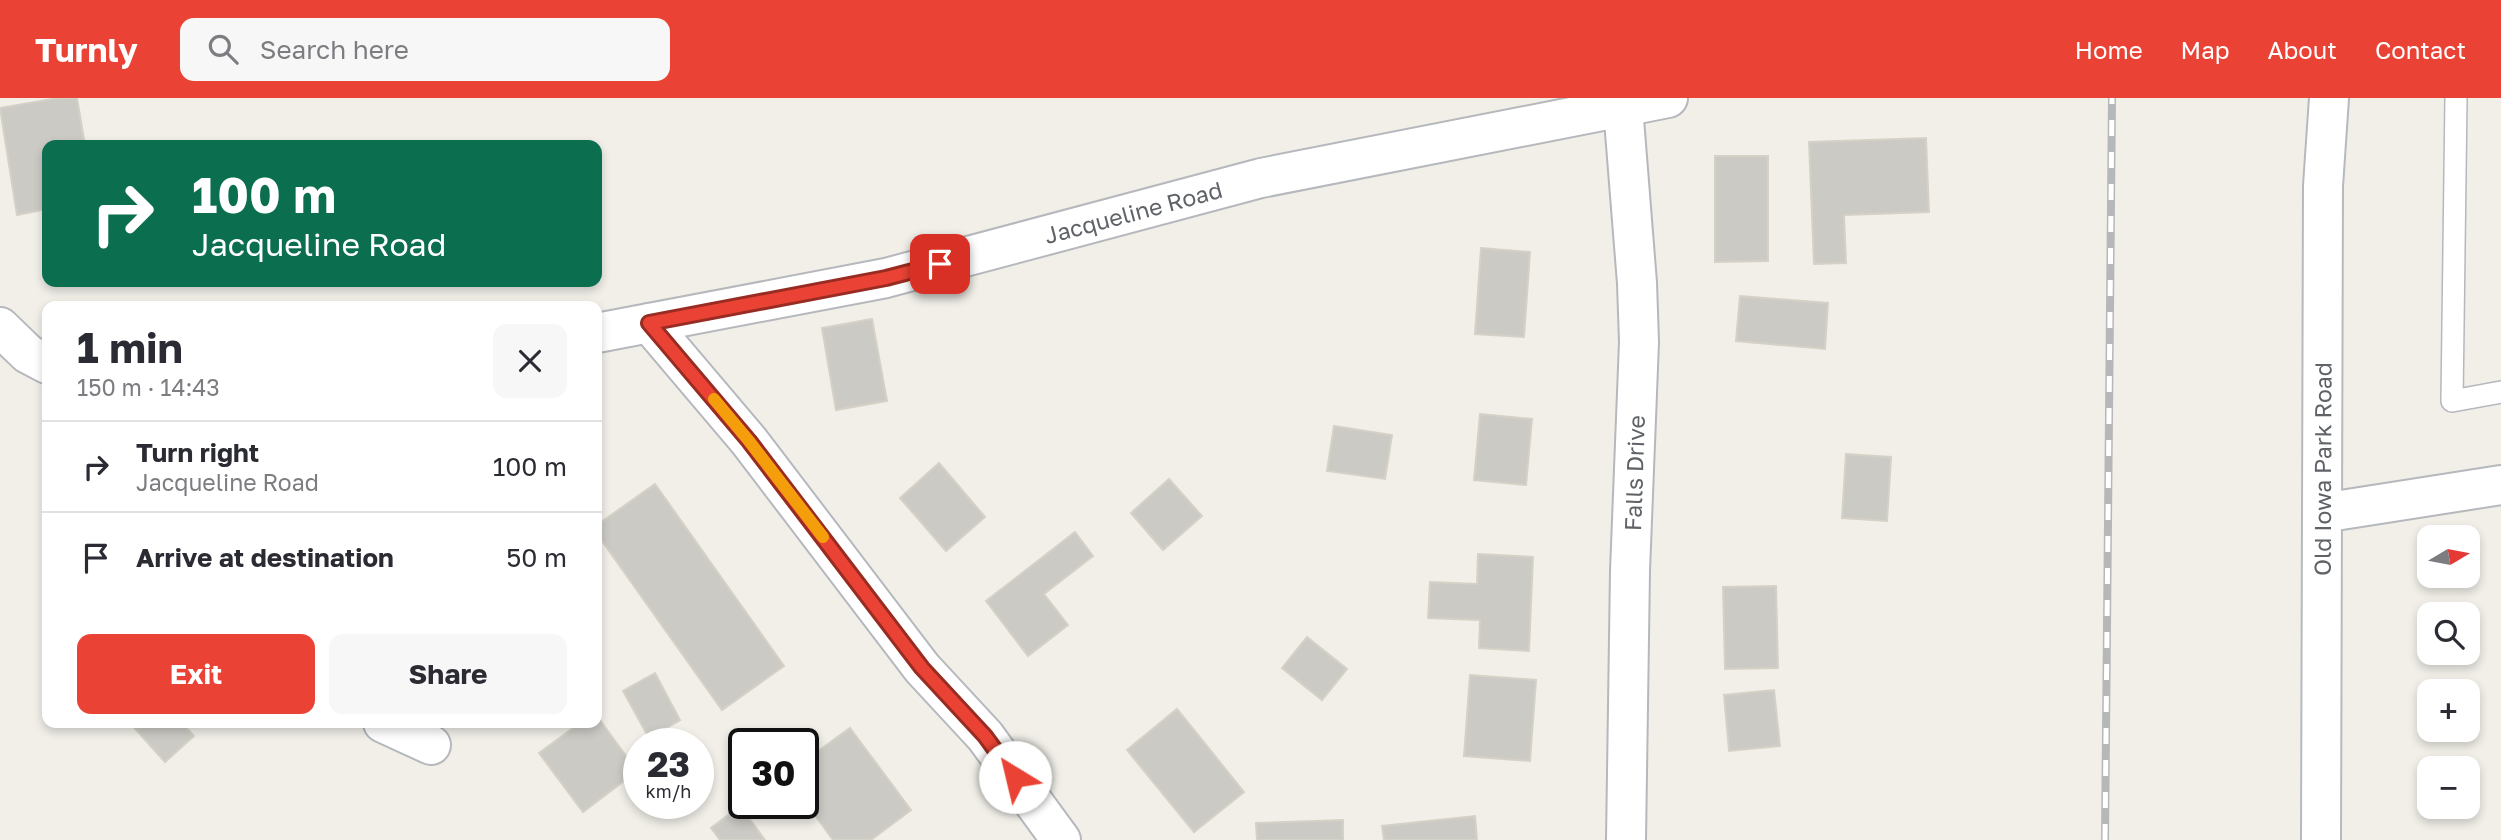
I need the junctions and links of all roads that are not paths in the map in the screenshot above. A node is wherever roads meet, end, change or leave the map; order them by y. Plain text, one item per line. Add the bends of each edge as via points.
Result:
1 (1668, 98) edge
2 (2329, 98) edge
3 (2456, 98) edge
4 (1623, 107) junction
5 (649, 323) junction
6 (0, 327) edge
7 (602, 332) edge
8 (42, 361) edge
9 (2501, 392) edge
10 (2501, 485) edge
11 (2322, 513) junction
12 (394, 728) edge
13 (431, 745) dead end
14 (1061, 840) edge
15 (1626, 840) edge
16 (2321, 840) edge

1 - 4 street, Jacqueline Road
2 - 11 street, Old Iowa Park Road via 2323,186
3 - 9 lane via 2452,401
4 - 5 street, Jacqueline Road via 1261,178 886,278
4 - 15 street, Falls Drive via 1639,342
5 - 7 street, Jacqueline Road
5 - 14 street via 749,441 922,668 985,736
6 - 8 street
10 - 11 street
11 - 16 street, Old Iowa Park Road
12 - 13 street

